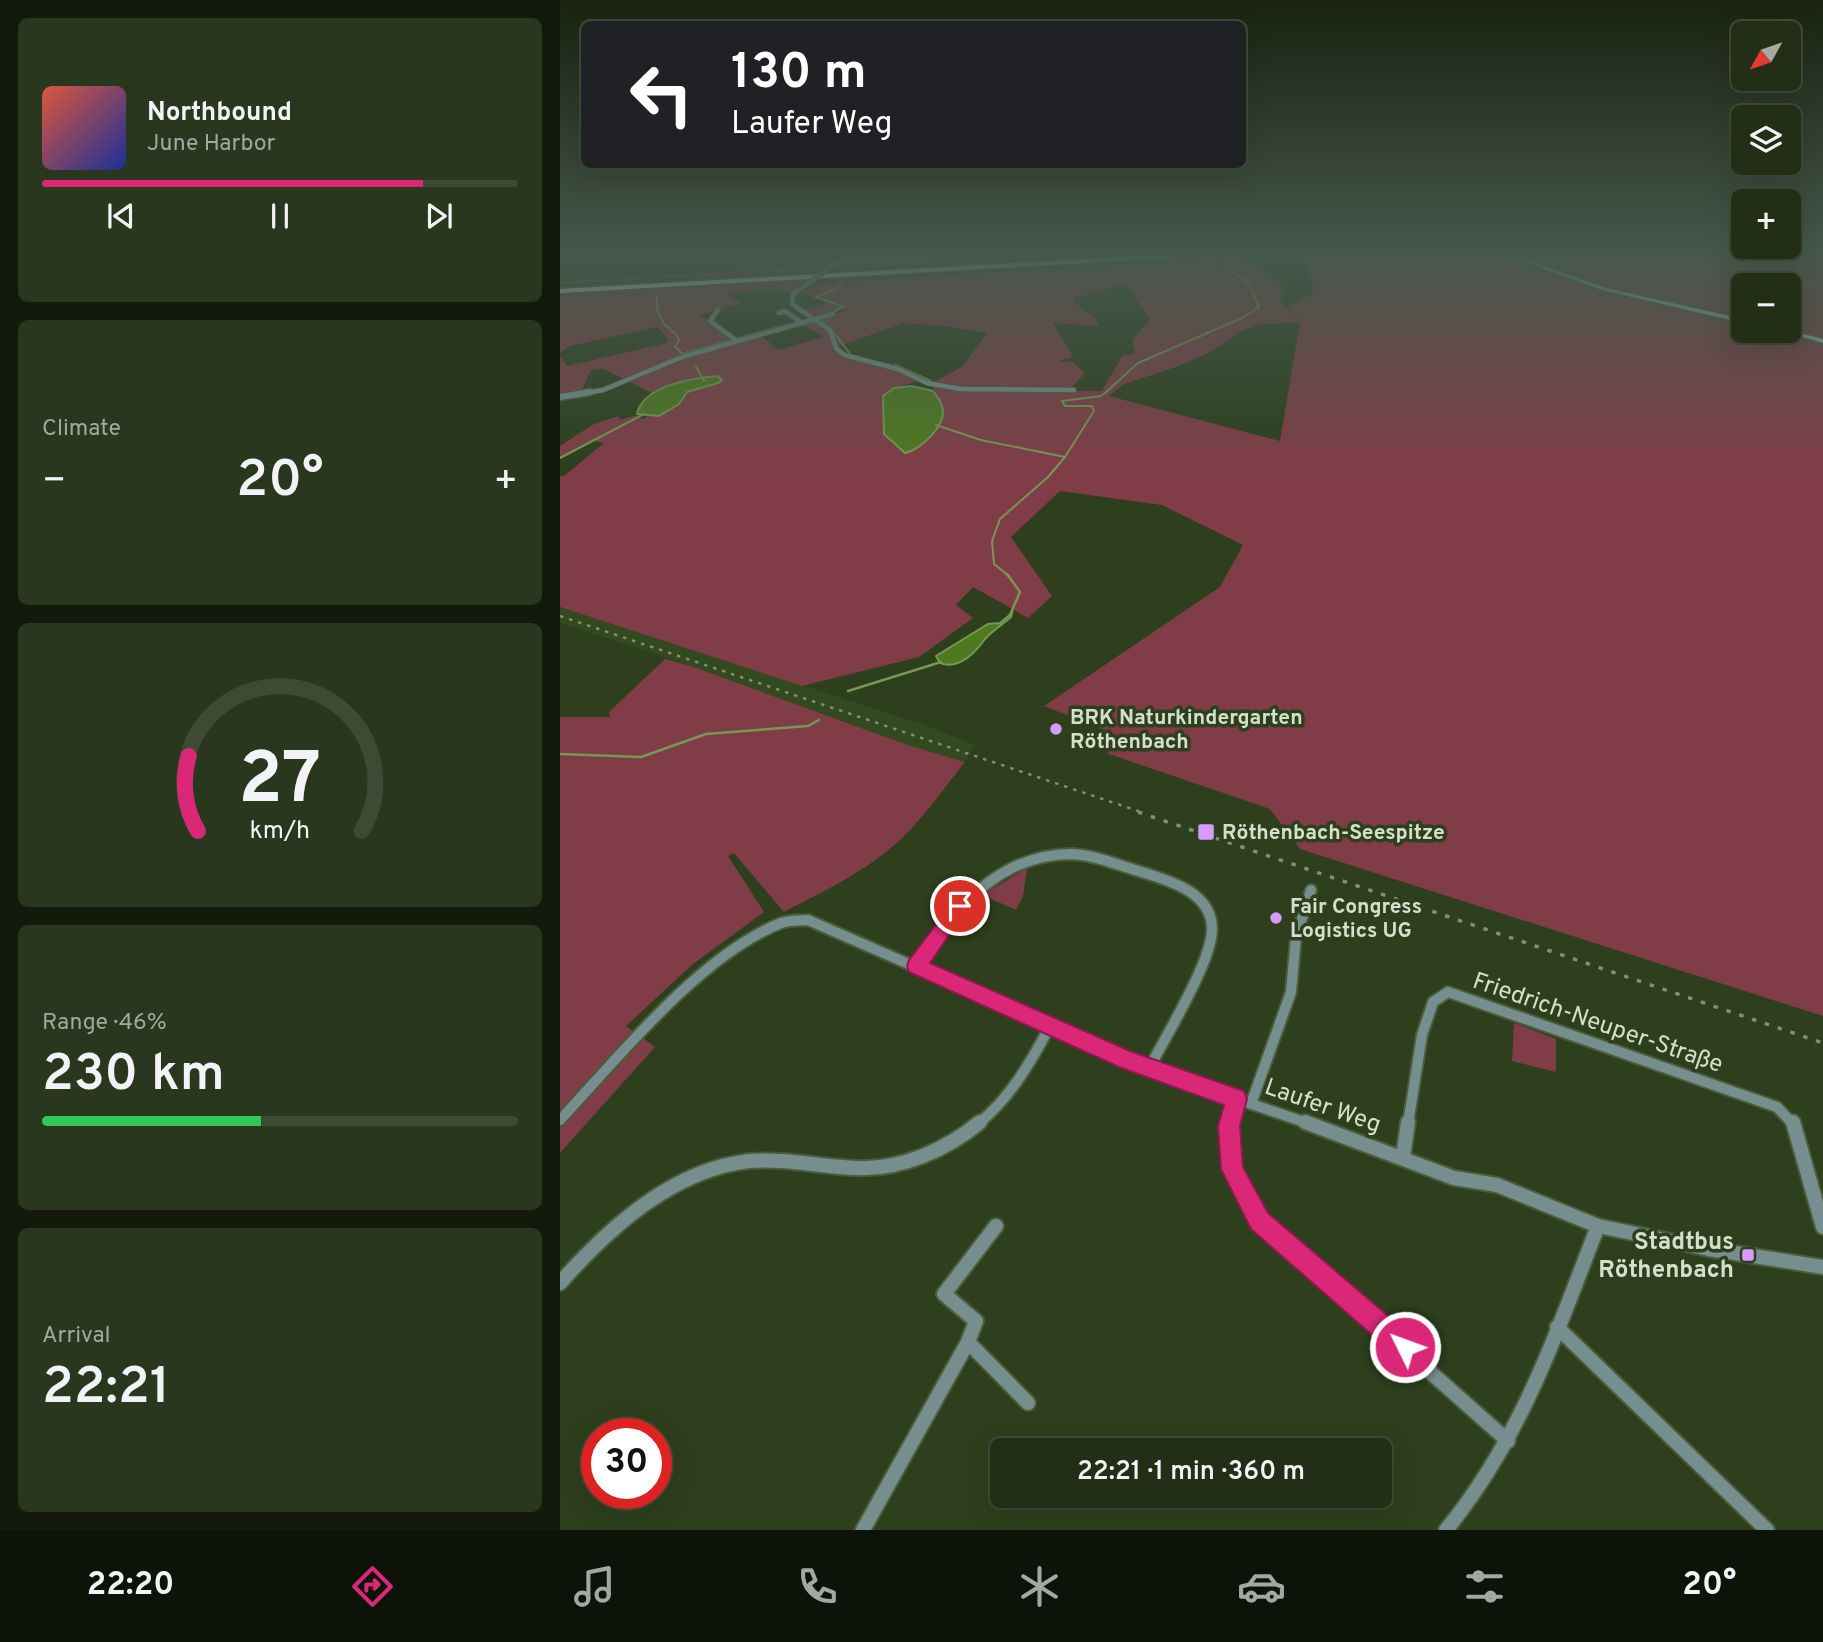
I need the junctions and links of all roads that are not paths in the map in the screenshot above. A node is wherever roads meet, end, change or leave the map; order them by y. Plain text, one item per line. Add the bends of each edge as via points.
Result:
1 (716, 325) edge
2 (793, 325) edge
3 (821, 325) edge
4 (1801, 335) edge
5 (737, 341) junction
6 (1823, 341) edge
7 (1074, 390) dead end
8 (560, 397) edge
9 (1311, 890) dead end
10 (916, 966) junction
11 (1050, 1026) junction
12 (1149, 1069) junction
13 (1237, 1099) junction
14 (1251, 1104) junction
15 (560, 1120) edge
16 (1403, 1157) junction
17 (996, 1226) dead end
18 (1598, 1226) junction
19 (1823, 1227) edge
20 (1823, 1266) edge
21 (560, 1283) edge
22 (1557, 1328) junction
23 (968, 1342) junction
24 (1028, 1403) dead end
25 (1508, 1441) junction
26 (863, 1530) edge
27 (1446, 1530) edge
28 (1767, 1530) edge

1 - 5 street
2 - 5 street
3 - 7 street via 844,355 898,369 928,383 982,390
4 - 6 street
5 - 8 street via 682,357 603,390
9 - 14 street via 1296,937 1291,992
10 - 11 street, Laufer Weg
10 - 12 street via 977,889 1028,860 1076,853 1175,883 1195,895 1209,912 1212,933
10 - 15 street, Laufer Weg via 821,924 785,922 749,939 702,976
11 - 12 street, Laufer Weg
11 - 21 street via 1016,1086 986,1119 929,1154 858,1169 765,1160 706,1172 629,1216
12 - 13 street, Laufer Weg
13 - 14 street, Laufer Weg
13 - 25 street via 1229,1126 1232,1169 1259,1221
14 - 16 street, Laufer Weg
16 - 18 street, Laufer Weg via 1454,1178 1497,1185
16 - 19 street, Friedrich-Neuper-Straße via 1422,1035 1433,1002 1448,992 1777,1107 1792,1120
17 - 23 street via 944,1294 976,1321
18 - 20 street, Laufer Weg
18 - 22 street
22 - 25 street
22 - 28 street
23 - 24 street
23 - 26 street
25 - 27 street via 1466,1509

